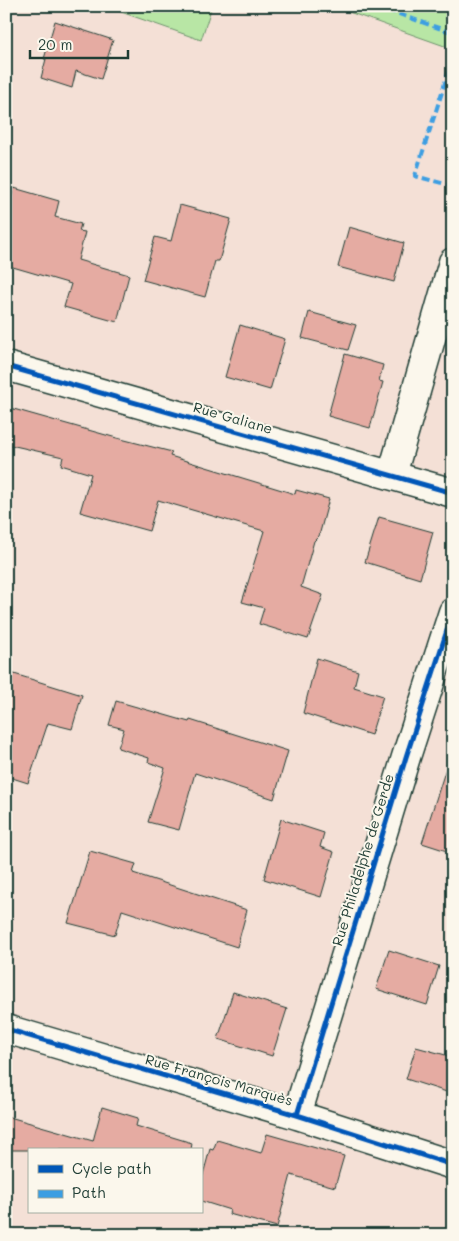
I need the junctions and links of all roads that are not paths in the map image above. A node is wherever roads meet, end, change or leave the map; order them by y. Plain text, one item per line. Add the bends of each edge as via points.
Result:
1 (453, 262) edge
2 (6, 366) edge
3 (392, 475) junction
4 (453, 493) edge
5 (453, 612) edge
6 (6, 1029) edge
7 (297, 1115) junction
8 (453, 1165) edge

1 - 3 street
2 - 3 street, Rue Galiane
3 - 4 street, Rue Galiane
5 - 7 street, Rue Philadelphe de Gerde
6 - 7 street, Rue François Marquès
7 - 8 street, Rue François Marquès

